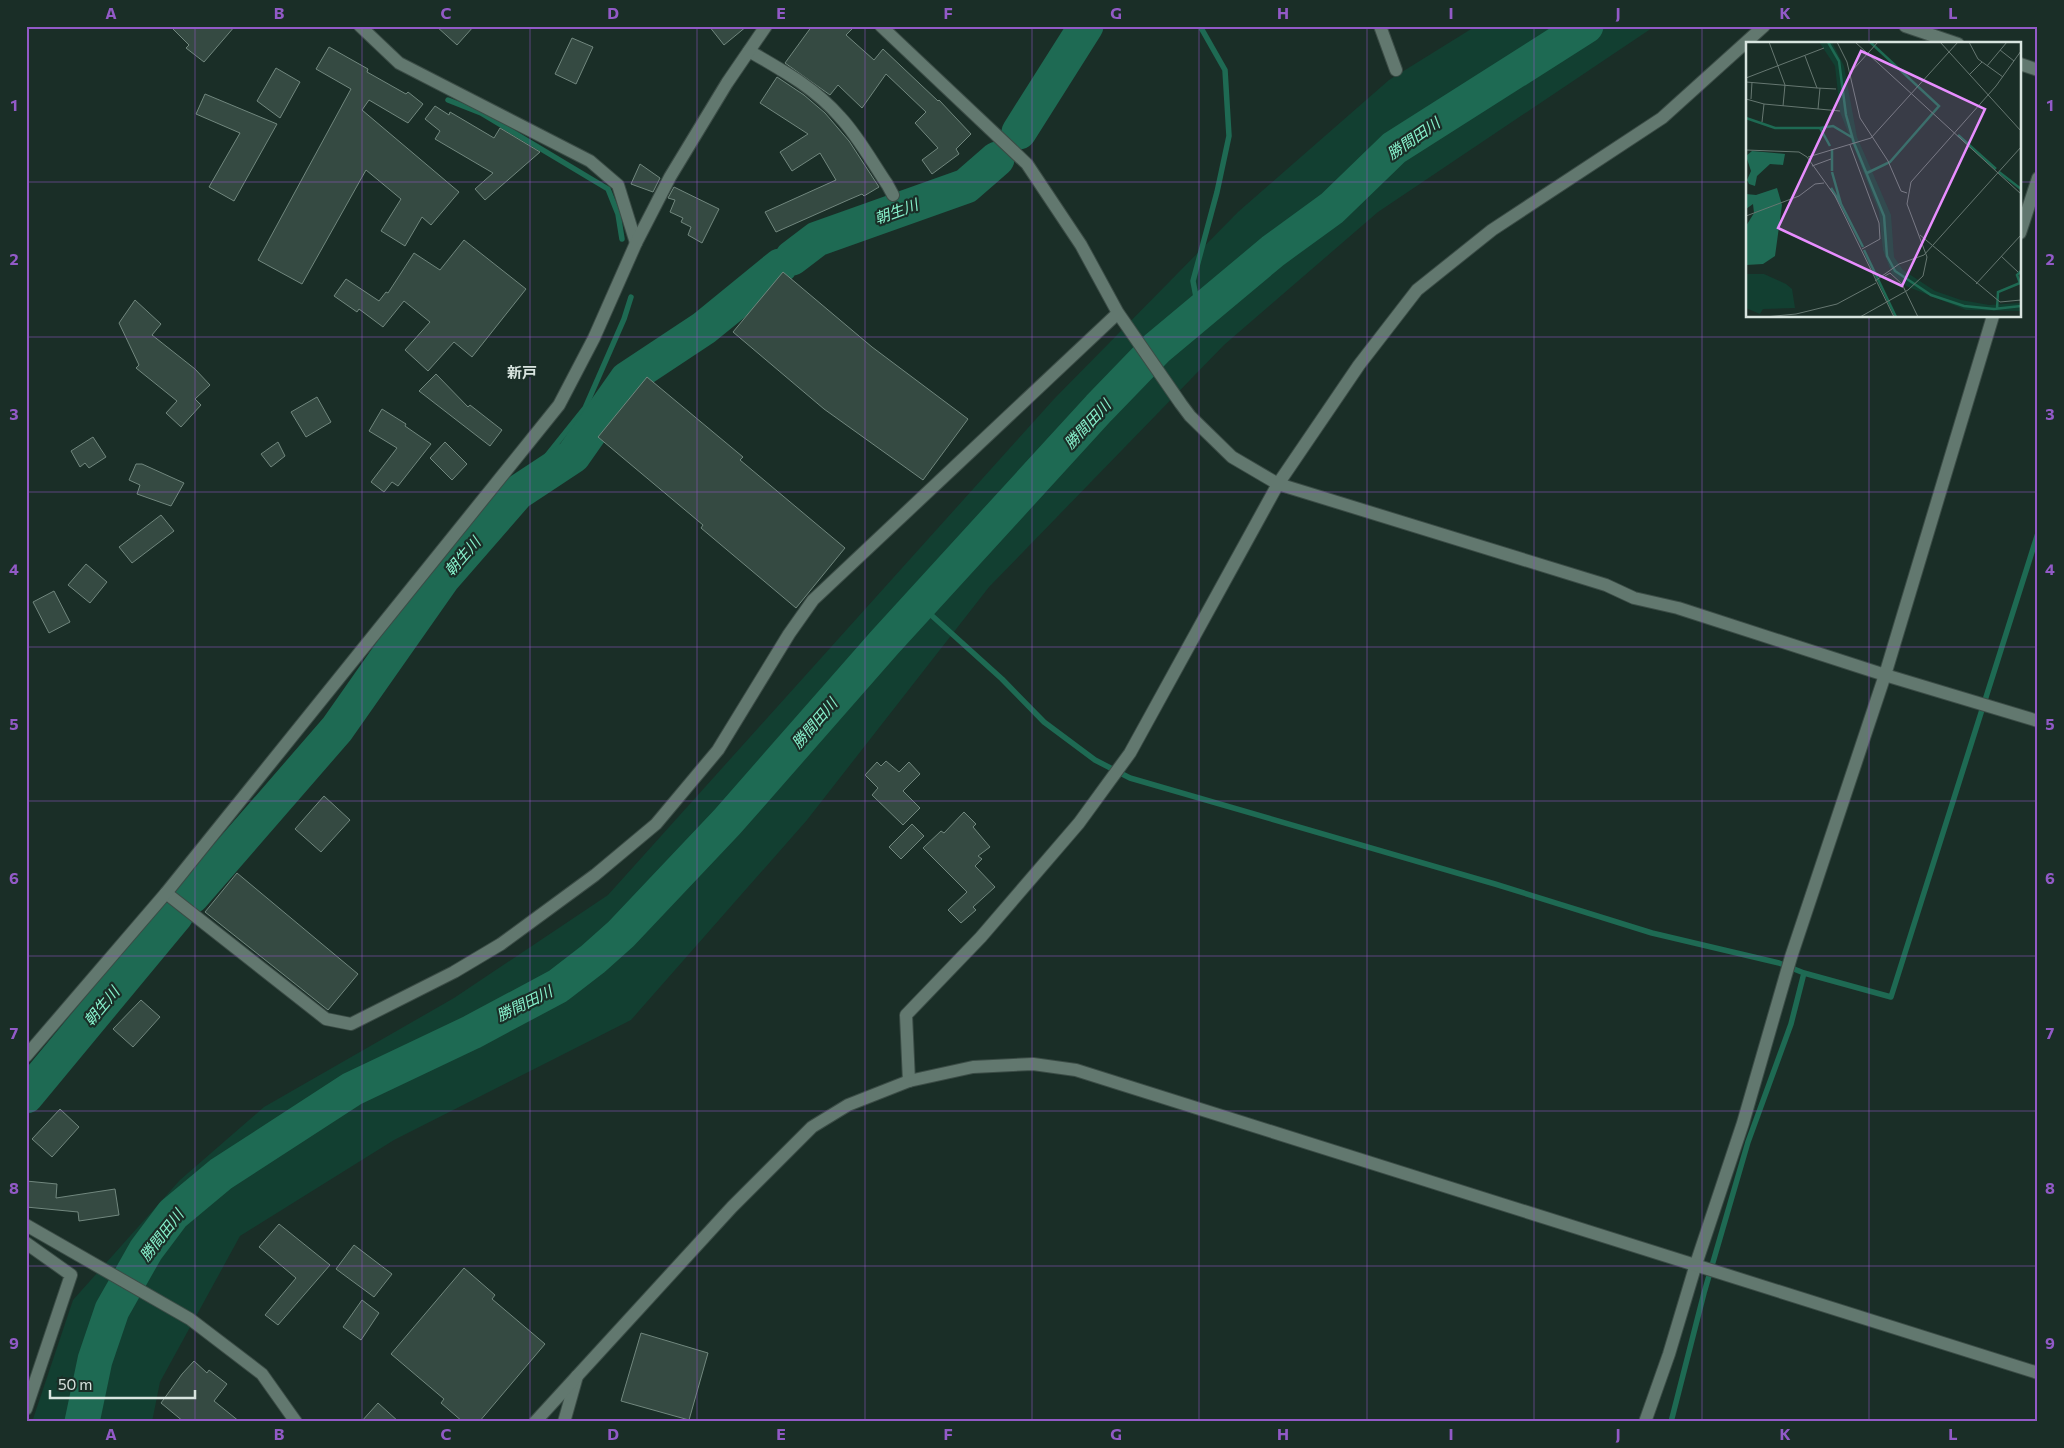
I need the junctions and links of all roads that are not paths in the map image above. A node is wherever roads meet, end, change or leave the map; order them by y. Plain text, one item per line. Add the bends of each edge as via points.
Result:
1 (360, 26) edge
2 (766, 26) edge
3 (881, 26) edge
4 (1380, 26) edge
5 (1764, 26) edge
6 (1905, 26) edge
7 (1746, 42) edge
8 (1746, 42) edge
9 (1952, 42) edge
10 (749, 51) junction
11 (2022, 65) edge
12 (1396, 70) dead end
13 (2038, 70) edge
14 (2038, 178) edge
15 (893, 196) dead end
16 (2022, 226) edge
17 (636, 243) junction
18 (1118, 313) junction
19 (1992, 318) edge
20 (1278, 484) junction
21 (1885, 675) junction
22 (2038, 721) edge
23 (166, 893) junction
24 (26, 1056) edge
25 (909, 1081) junction
26 (26, 1225) edge
27 (26, 1243) edge
28 (1699, 1265) junction
29 (2038, 1373) edge
30 (577, 1376) junction
31 (26, 1409) edge
32 (296, 1422) edge
33 (535, 1422) edge
34 (564, 1422) edge
35 (1645, 1422) edge

1 - 17 street via 399,63 590,161 618,185
2 - 10 street
3 - 18 street via 1027,164 1081,245
4 - 12 street
5 - 7 street
6 - 9 street
8 - 20 street via 1662,118 1492,230 1418,290 1359,365
10 - 15 street via 803,83 842,118
10 - 17 street via 670,177
11 - 13 street
14 - 16 street
17 - 23 street via 594,338 559,405
18 - 20 street via 1190,416 1232,457
18 - 23 street via 813,600 718,750 656,824 595,875 493,949 351,1024 326,1019
19 - 21 street
20 - 21 street
20 - 25 street via 1130,753 1079,823 981,937 906,1015
21 - 22 street
21 - 28 street via 1791,957
23 - 24 street
25 - 28 street via 973,1067 1033,1064 1076,1070
25 - 30 street via 848,1104 812,1127 732,1207
26 - 32 street via 190,1319 262,1374
27 - 31 street via 71,1275
28 - 29 street
28 - 35 street
30 - 33 street
30 - 34 street

